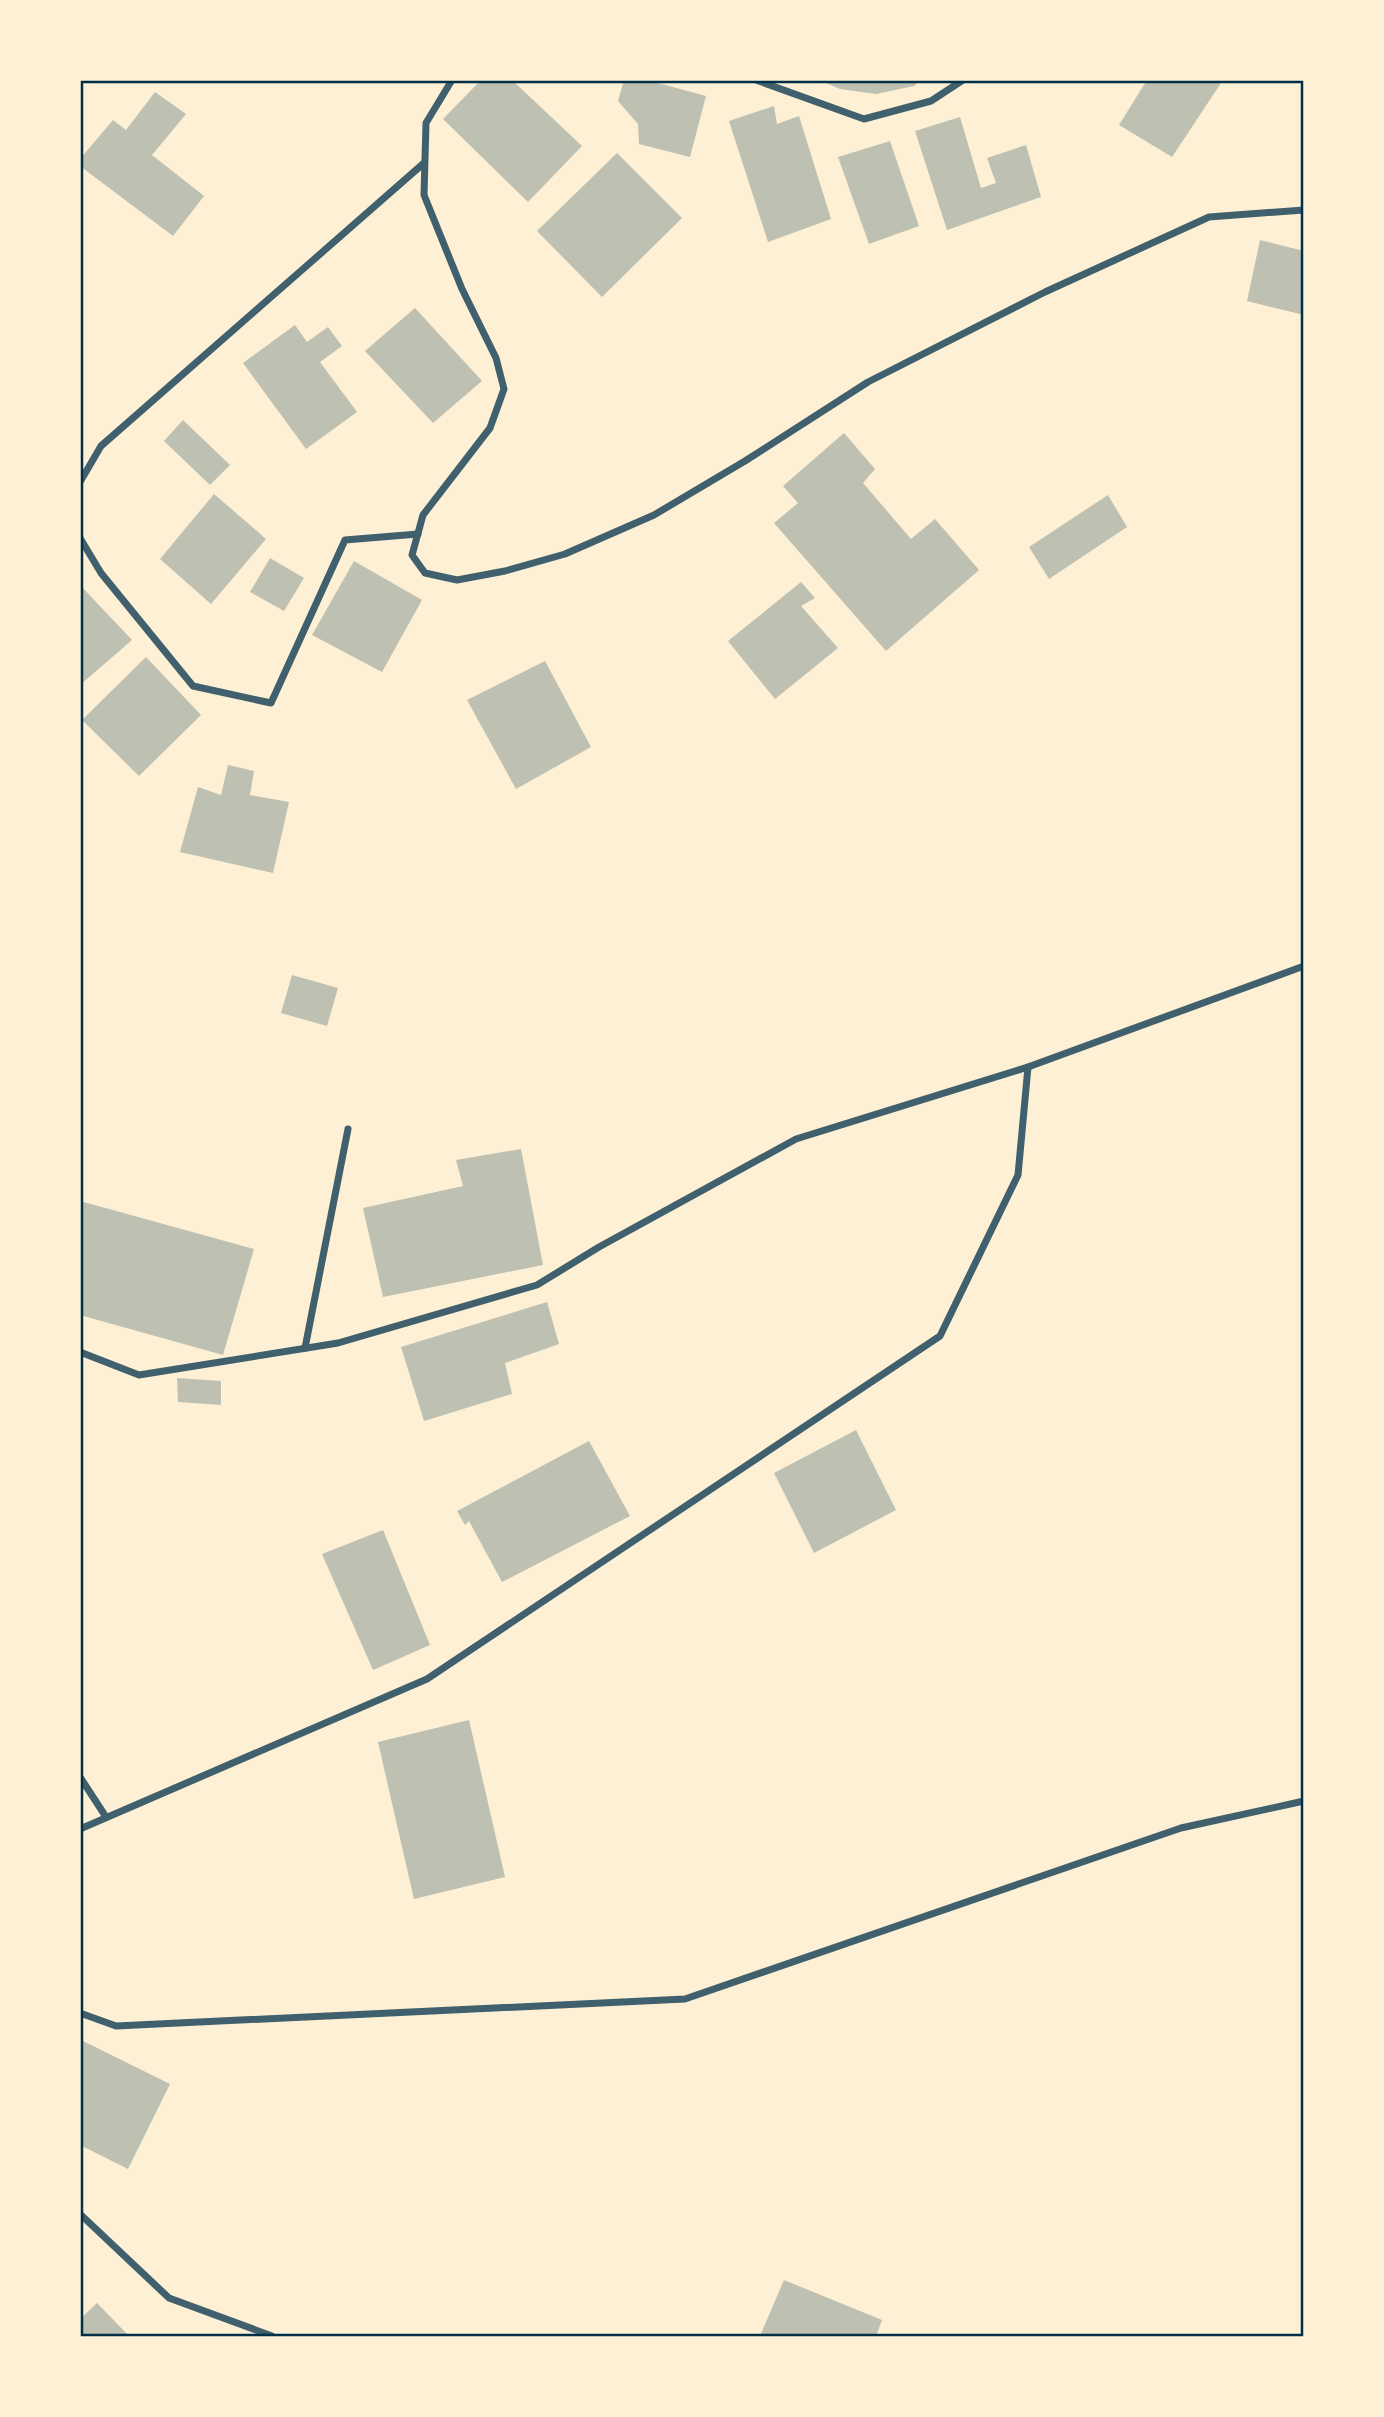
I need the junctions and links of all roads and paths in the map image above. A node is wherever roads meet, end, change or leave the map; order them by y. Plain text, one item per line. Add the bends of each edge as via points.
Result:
1 (452, 80) edge
2 (756, 80) edge
3 (963, 80) edge
4 (424, 163) junction
5 (1304, 210) edge
6 (80, 482) edge
7 (418, 534) junction
8 (80, 538) edge
9 (1304, 967) edge
10 (1028, 1067) junction
11 (348, 1129) dead end
12 (305, 1348) junction
13 (80, 1352) edge
14 (80, 1777) edge
15 (1304, 1801) edge
16 (106, 1817) junction
17 (80, 1829) edge
18 (80, 2013) edge
19 (80, 2214) edge
20 (272, 2336) edge

1 - 4 street via 426,122
2 - 3 street via 864,118 931,101
4 - 6 street via 101,446
4 - 7 street via 424,195 496,358 504,389 490,428 423,515
5 - 7 street via 1209,217 1045,292 868,382 654,515 565,554 457,580 425,573 412,555
7 - 8 street via 345,540 271,703 193,686 101,573
9 - 10 street
10 - 12 street via 796,1139 537,1285 338,1343
10 - 16 street via 1018,1175 940,1336 427,1679
11 - 12 street
12 - 13 street via 139,1376
14 - 16 street
15 - 18 street via 1181,1828 685,1999 116,2026
16 - 17 street
19 - 20 street via 169,2298

